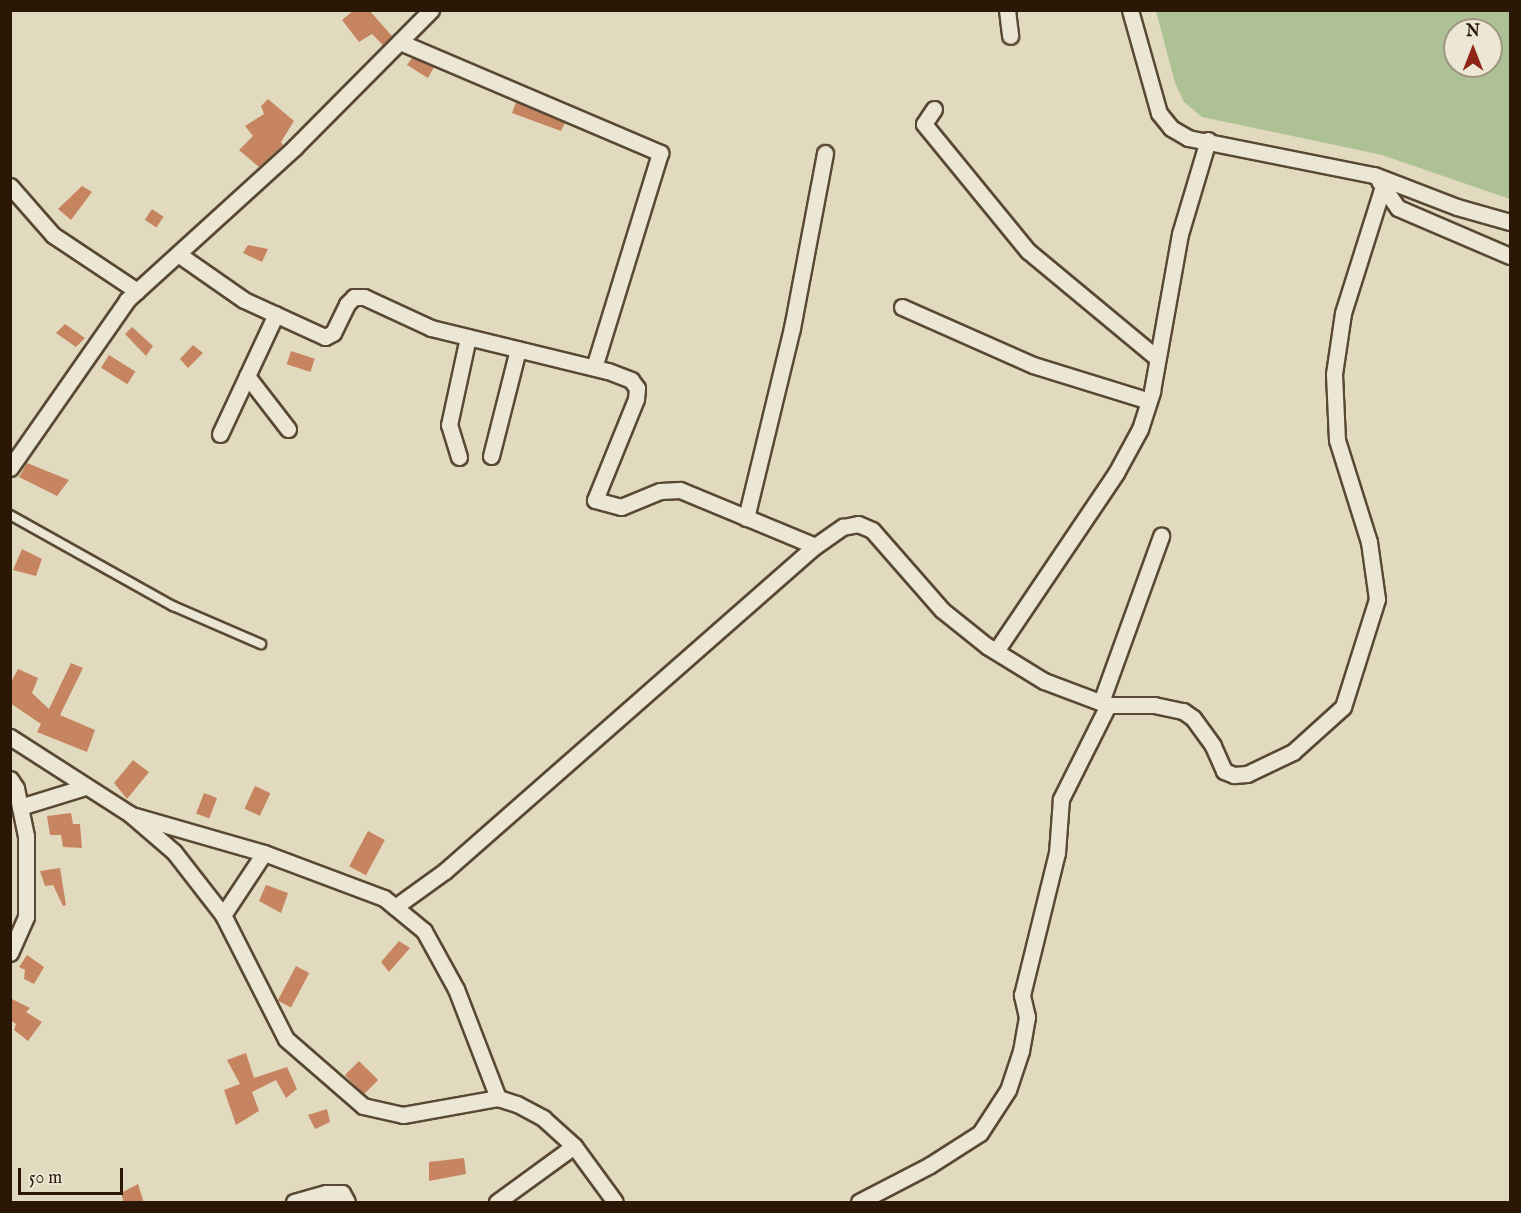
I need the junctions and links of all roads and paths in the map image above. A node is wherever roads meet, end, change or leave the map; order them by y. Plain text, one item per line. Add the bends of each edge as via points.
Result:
1 (431, 10) edge
2 (1007, 10) edge
3 (1130, 10) edge
4 (1010, 36) dead end
5 (400, 42) junction
6 (934, 109) dead end
7 (1208, 140) junction
8 (825, 153) dead end
9 (1379, 181) junction
10 (10, 186) edge
11 (1510, 222) edge
12 (178, 254) junction
13 (1510, 256) edge
14 (137, 291) junction
15 (902, 307) dead end
16 (276, 314) junction
17 (468, 337) junction
18 (518, 349) junction
19 (1157, 358) junction
20 (594, 367) junction
21 (247, 376) junction
22 (1149, 401) junction
23 (288, 429) dead end
24 (220, 434) dead end
25 (459, 456) dead end
26 (491, 456) dead end
27 (10, 468) edge
28 (10, 515) edge
29 (746, 518) junction
30 (1161, 536) dead end
31 (814, 546) junction
32 (261, 644) dead end
33 (996, 651) junction
34 (1104, 703) junction
35 (10, 737) edge
36 (10, 779) edge
37 (85, 787) junction
38 (20, 807) junction
39 (130, 814) junction
40 (264, 853) junction
41 (395, 907) junction
42 (223, 915) junction
43 (10, 953) edge
44 (498, 1098) junction
45 (574, 1146) junction
46 (499, 1202) edge
47 (294, 1203) edge
48 (347, 1203) edge
49 (615, 1203) edge
50 (859, 1203) edge

1 - 5 street
2 - 4 street
3 - 7 street via 1159,113 1171,129 1188,138
5 - 12 street via 296,147
5 - 20 street via 660,153
6 - 19 street via 924,124 1028,251
7 - 9 street
7 - 19 street via 1180,234
8 - 29 street via 792,328
9 - 11 street
9 - 13 street via 1398,208
9 - 34 street via 1343,312 1334,374 1337,440 1369,542 1377,599 1343,707 1293,752 1247,774 1234,775 1224,771 1214,746 1194,718 1183,711 1154,705
10 - 14 street via 53,235
12 - 14 street
12 - 16 street via 244,300
14 - 27 street via 57,396
15 - 22 street via 1033,364
16 - 17 street via 325,337 333,333 347,304 354,297 364,297 431,328
16 - 21 street
17 - 18 street
17 - 25 street via 449,425
18 - 20 street
18 - 26 street
19 - 22 street
20 - 29 street via 631,380 637,388 595,500 621,507 669,489
21 - 23 street
21 - 24 street
22 - 33 street via 1140,429 1116,473
28 - 32 lane via 173,606
29 - 31 street
30 - 34 street
31 - 33 street via 843,526 858,524 872,530 942,610
31 - 41 street via 445,872
33 - 34 street via 1044,681
34 - 50 street via 1061,799 1057,853 1022,995 1027,1017 1021,1051 1008,1090 980,1133
35 - 37 street
36 - 38 street
37 - 38 street
37 - 39 street
38 - 43 street via 26,836 26,917
39 - 40 street
39 - 42 street via 174,852
40 - 41 street via 384,898
40 - 42 street
41 - 44 street via 424,931 456,989
42 - 44 street via 286,1039 363,1106 403,1115
44 - 45 street via 543,1118
45 - 46 street
45 - 49 street
47 - 48 street via 326,1193 342,1193

